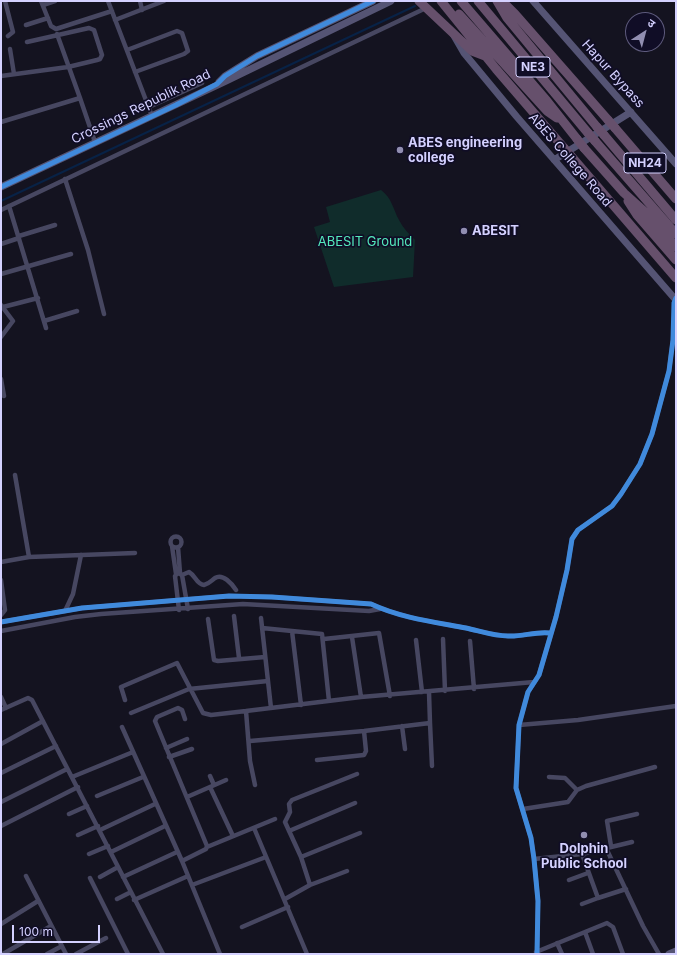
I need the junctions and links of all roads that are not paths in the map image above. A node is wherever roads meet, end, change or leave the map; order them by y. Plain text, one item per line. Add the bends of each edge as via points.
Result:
1 (5, 1) edge
2 (55, 1) edge
3 (108, 1) edge
4 (140, 1) edge
5 (164, 1) edge
6 (373, 1) edge
7 (391, 1) edge
8 (419, 1) edge
9 (441, 1) edge
10 (448, 1) edge
11 (461, 1) edge
12 (478, 1) edge
13 (497, 1) edge
14 (502, 1) edge
15 (533, 1) edge
16 (42, 3) edge
17 (426, 8) junction
18 (142, 10) junction
19 (112, 11) junction
20 (48, 18) junction
21 (115, 20) junction
22 (26, 25) dead end
23 (452, 32) junction
24 (58, 34) junction
25 (8, 36) dead end
26 (27, 42) dead end
27 (512, 42) junction
28 (10, 49) dead end
29 (127, 50) junction
30 (486, 56) junction
31 (68, 67) junction
32 (135, 72) junction
33 (14, 74) junction
34 (1, 76) edge
35 (202, 83) dead end
36 (217, 84) junction
37 (80, 98) junction
38 (149, 107) junction
39 (631, 112) junction
40 (585, 113) junction
41 (152, 116) junction
42 (560, 120) junction
43 (1, 122) edge
44 (95, 142) junction
45 (554, 160) junction
46 (676, 164) edge
47 (65, 179) junction
48 (1, 187) edge
49 (624, 192) junction
50 (676, 199) edge
51 (9, 206) junction
52 (1, 210) edge
53 (676, 220) edge
54 (55, 225) dead end
55 (676, 234) edge
56 (19, 237) junction
57 (1, 244) edge
58 (676, 247) edge
59 (71, 254) dead end
60 (676, 260) edge
61 (29, 266) junction
62 (1, 274) edge
63 (676, 278) edge
64 (38, 298) junction
65 (676, 299) edge
66 (2, 306) edge
67 (77, 312) dead end
68 (104, 314) dead end
69 (44, 321) junction
70 (46, 328) dead end
71 (1, 337) edge
72 (1, 379) edge
73 (4, 396) dead end
74 (15, 475) dead end
75 (175, 547) dead end
76 (135, 553) dead end
77 (81, 555) junction
78 (29, 557) junction
79 (1, 562) edge
80 (179, 574) junction
81 (1, 580) edge
82 (236, 590) dead end
83 (187, 600) junction
84 (178, 601) junction
85 (82, 608) junction
86 (188, 609) junction
87 (380, 609) junction
88 (179, 610) junction
89 (65, 611) junction
90 (1, 615) edge
91 (83, 616) junction
92 (234, 616) dead end
93 (261, 618) dead end
94 (208, 620) dead end
95 (2, 621) edge
96 (262, 628) junction
97 (3, 631) edge
98 (292, 631) junction
99 (550, 633) junction
100 (352, 637) junction
101 (324, 638) junction
102 (443, 639) dead end
103 (416, 640) dead end
104 (470, 641) dead end
105 (265, 657) junction
106 (239, 658) junction
107 (268, 681) junction
108 (534, 682) junction
109 (189, 689) junction
110 (474, 689) junction
111 (445, 691) junction
112 (422, 692) junction
113 (429, 692) junction
114 (390, 696) junction
115 (1, 697) edge
116 (361, 697) junction
117 (125, 700) dead end
118 (329, 701) junction
119 (301, 705) junction
120 (676, 706) edge
121 (6, 708) junction
122 (271, 708) junction
123 (1, 710) edge
124 (246, 712) junction
125 (131, 713) dead end
126 (186, 719) dead end
127 (43, 720) junction
128 (430, 723) junction
129 (519, 725) junction
130 (402, 726) junction
131 (122, 727) dead end
132 (364, 731) junction
133 (187, 739) dead end
134 (250, 741) junction
135 (1, 744) edge
136 (56, 746) junction
137 (166, 748) junction
138 (192, 749) dead end
139 (405, 749) dead end
140 (133, 752) junction
141 (169, 757) junction
142 (317, 760) dead end
143 (432, 766) dead end
144 (656, 767) dead end
145 (67, 769) junction
146 (1, 774) edge
147 (357, 774) dead end
148 (72, 776) junction
149 (210, 776) dead end
150 (144, 777) junction
151 (549, 777) dead end
152 (226, 780) dead end
153 (256, 785) dead end
154 (212, 786) junction
155 (78, 787) junction
156 (577, 790) junction
157 (97, 796) dead end
158 (187, 797) junction
159 (1, 802) edge
160 (155, 804) junction
161 (355, 804) dead end
162 (88, 806) junction
163 (523, 809) junction
164 (69, 814) dead end
165 (637, 814) dead end
166 (275, 819) dead end
167 (1, 826) edge
168 (165, 826) junction
169 (99, 828) junction
170 (254, 828) junction
171 (289, 831) junction
172 (360, 833) dead end
173 (78, 835) dead end
174 (233, 836) junction
175 (632, 842) dead end
176 (108, 846) junction
177 (609, 847) junction
178 (208, 848) junction
179 (111, 852) junction
180 (177, 852) junction
181 (89, 854) dead end
182 (582, 854) junction
183 (266, 857) junction
184 (301, 857) junction
185 (534, 860) junction
186 (182, 861) junction
187 (118, 867) junction
188 (348, 871) dead end
189 (588, 873) junction
190 (26, 876) dead end
191 (188, 876) junction
192 (100, 877) dead end
193 (123, 877) junction
194 (90, 878) dead end
195 (569, 880) dead end
196 (192, 885) junction
197 (310, 885) junction
198 (626, 889) junction
199 (131, 892) junction
200 (598, 898) junction
201 (117, 899) dead end
202 (285, 899) junction
203 (134, 900) junction
204 (38, 901) junction
205 (582, 904) dead end
206 (288, 907) junction
207 (1, 924) edge
208 (51, 926) junction
209 (242, 927) dead end
210 (585, 932) junction
211 (106, 938) dead end
212 (558, 944) junction
213 (62, 946) junction
214 (676, 951) edge
215 (536, 953) edge
216 (2, 954) edge
217 (47, 954) edge
218 (66, 954) edge
219 (76, 954) edge
220 (128, 954) edge
221 (163, 954) edge
222 (220, 954) edge
223 (308, 954) edge
224 (562, 954) edge
225 (593, 954) edge
226 (623, 954) edge
227 (660, 954) edge
228 (669, 954) edge

1 - 25 street via 12,32
2 - 16 street
3 - 19 street
4 - 18 street
5 - 18 street
6 - 36 street, Crossings Republik Road via 257,56
7 - 36 street, Crossings Republik Road
8 - 17 highway
9 - 30 highway
10 - 42 highway via 546,112
11 - 42 highway via 547,100
12 - 27 highway, NE3
13 - 40 highway via 507,18
14 - 50 highway, NH24, bridge
15 - 39 street, Hapur Bypass
16 - 20 street
17 - 23 highway
17 - 47 street
18 - 21 street
19 - 20 street via 56,29 51,26
19 - 21 street
20 - 22 street
21 - 29 street
23 - 30 highway via 472,51
23 - 45 street, ABES College Road via 464,53
24 - 26 street
24 - 31 street
24 - 31 street via 92,29 102,52 100,59
27 - 40 highway via 518,42 574,108
27 - 55 highway, NE3, bridge
28 - 33 street
29 - 32 street
29 - 32 street via 177,31 182,33 188,48 184,54
30 - 63 highway, bridge
31 - 33 street
31 - 37 street
32 - 38 street
33 - 34 street
35 - 38 street
36 - 41 street, Crossings Republik Road
37 - 43 street
37 - 44 street
38 - 41 street
39 - 45 street
39 - 46 street, Hapur Bypass
40 - 53 highway, bridge
41 - 44 street, Crossings Republik Road
42 - 49 highway, bridge
44 - 48 street, Crossings Republik Road
45 - 65 street, ABES College Road
47 - 51 street
47 - 68 street via 88,250
49 - 58 highway
49 - 60 highway via 637,215
51 - 52 street
51 - 56 street
54 - 56 street
56 - 57 street
56 - 61 street
59 - 61 street
61 - 62 street
61 - 64 street
64 - 66 street
64 - 69 street
65 - 99 street via 669,371 652,434 640,464 612,506 578,530 572,539 560,603
66 - 71 street via 13,321
67 - 69 street
69 - 70 street
72 - 73 street
74 - 78 street
75 - 80 street
76 - 77 street
77 - 78 street
77 - 89 street via 73,594
78 - 79 street
80 - 82 street via 189,572 197,582 204,585 220,577
80 - 83 street
80 - 84 street
81 - 90 street via 5,610
83 - 84 street
83 - 86 street
83 - 87 street via 229,596 272,597 371,604
84 - 85 street
84 - 88 street
85 - 89 street
85 - 91 street
86 - 87 street via 243,604 369,611
86 - 88 street
87 - 99 street via 497,635
88 - 91 street
89 - 95 street
91 - 97 street
92 - 106 street
93 - 96 street
94 - 106 street via 214,660
95 - 97 street
96 - 98 street
96 - 105 street
98 - 101 street via 318,632
98 - 119 street
99 - 108 street via 539,675
100 - 101 street
100 - 114 street via 376,632 381,635
100 - 116 street
101 - 118 street
102 - 111 street
103 - 112 street
104 - 110 street
105 - 106 street
105 - 107 street
107 - 109 street
107 - 122 street
108 - 110 street
108 - 129 street via 528,692
109 - 117 street via 177,663 122,687
109 - 124 street via 203,713 207,715
109 - 125 street
110 - 111 street
111 - 113 street
112 - 113 street
112 - 114 street
113 - 128 street
114 - 116 street
115 - 121 street
116 - 118 street
118 - 119 street
119 - 122 street
120 - 129 street via 578,720
121 - 123 street
121 - 127 street via 30,698
122 - 124 street
124 - 134 street
126 - 137 street via 182,710 178,708 155,719
127 - 135 street
127 - 136 street
128 - 130 street
128 - 143 street
129 - 163 street via 516,788
130 - 132 street
130 - 139 street
131 - 140 street
132 - 134 street
132 - 142 street via 364,755
133 - 137 street
134 - 153 street via 250,761
136 - 145 street
136 - 146 street
137 - 141 street
138 - 141 street
140 - 148 street
140 - 150 street
141 - 158 street
144 - 156 street
145 - 148 street
145 - 159 street
147 - 171 street via 290,802 290,813 285,820
148 - 155 street
149 - 154 street
150 - 157 street
150 - 160 street
151 - 156 street via 566,778
152 - 154 street
154 - 158 street
154 - 174 street
155 - 162 street
155 - 167 street
156 - 163 street via 571,799 564,803
158 - 178 street
160 - 168 street
160 - 169 street
161 - 171 street
162 - 164 street
162 - 169 street
163 - 185 street
165 - 177 street via 607,821
166 - 170 street
168 - 179 street
168 - 180 street
169 - 173 street
169 - 176 street
170 - 174 street
170 - 183 street
171 - 184 street
172 - 184 street
174 - 178 street
175 - 177 street
176 - 179 street
176 - 181 street
177 - 182 street
177 - 198 street
178 - 186 street
179 - 187 street
180 - 186 street
180 - 193 street
182 - 185 street
182 - 189 street
183 - 196 street
183 - 202 street
184 - 197 street
185 - 215 street via 538,901
186 - 191 street
187 - 192 street
187 - 193 street
188 - 197 street
189 - 195 street
189 - 200 street
190 - 204 street
191 - 196 street
191 - 203 street
193 - 199 street
194 - 220 street
196 - 222 street
197 - 202 street
198 - 200 street
198 - 227 street
199 - 201 street
199 - 203 street
200 - 205 street
202 - 206 street
203 - 221 street
204 - 207 street
204 - 208 street
206 - 209 street
206 - 223 street
208 - 213 street
208 - 216 street
210 - 212 street
210 - 225 street
210 - 226 street via 607,923 612,924
211 - 219 street
212 - 215 street
212 - 224 street
213 - 217 street
213 - 218 street
214 - 228 street

